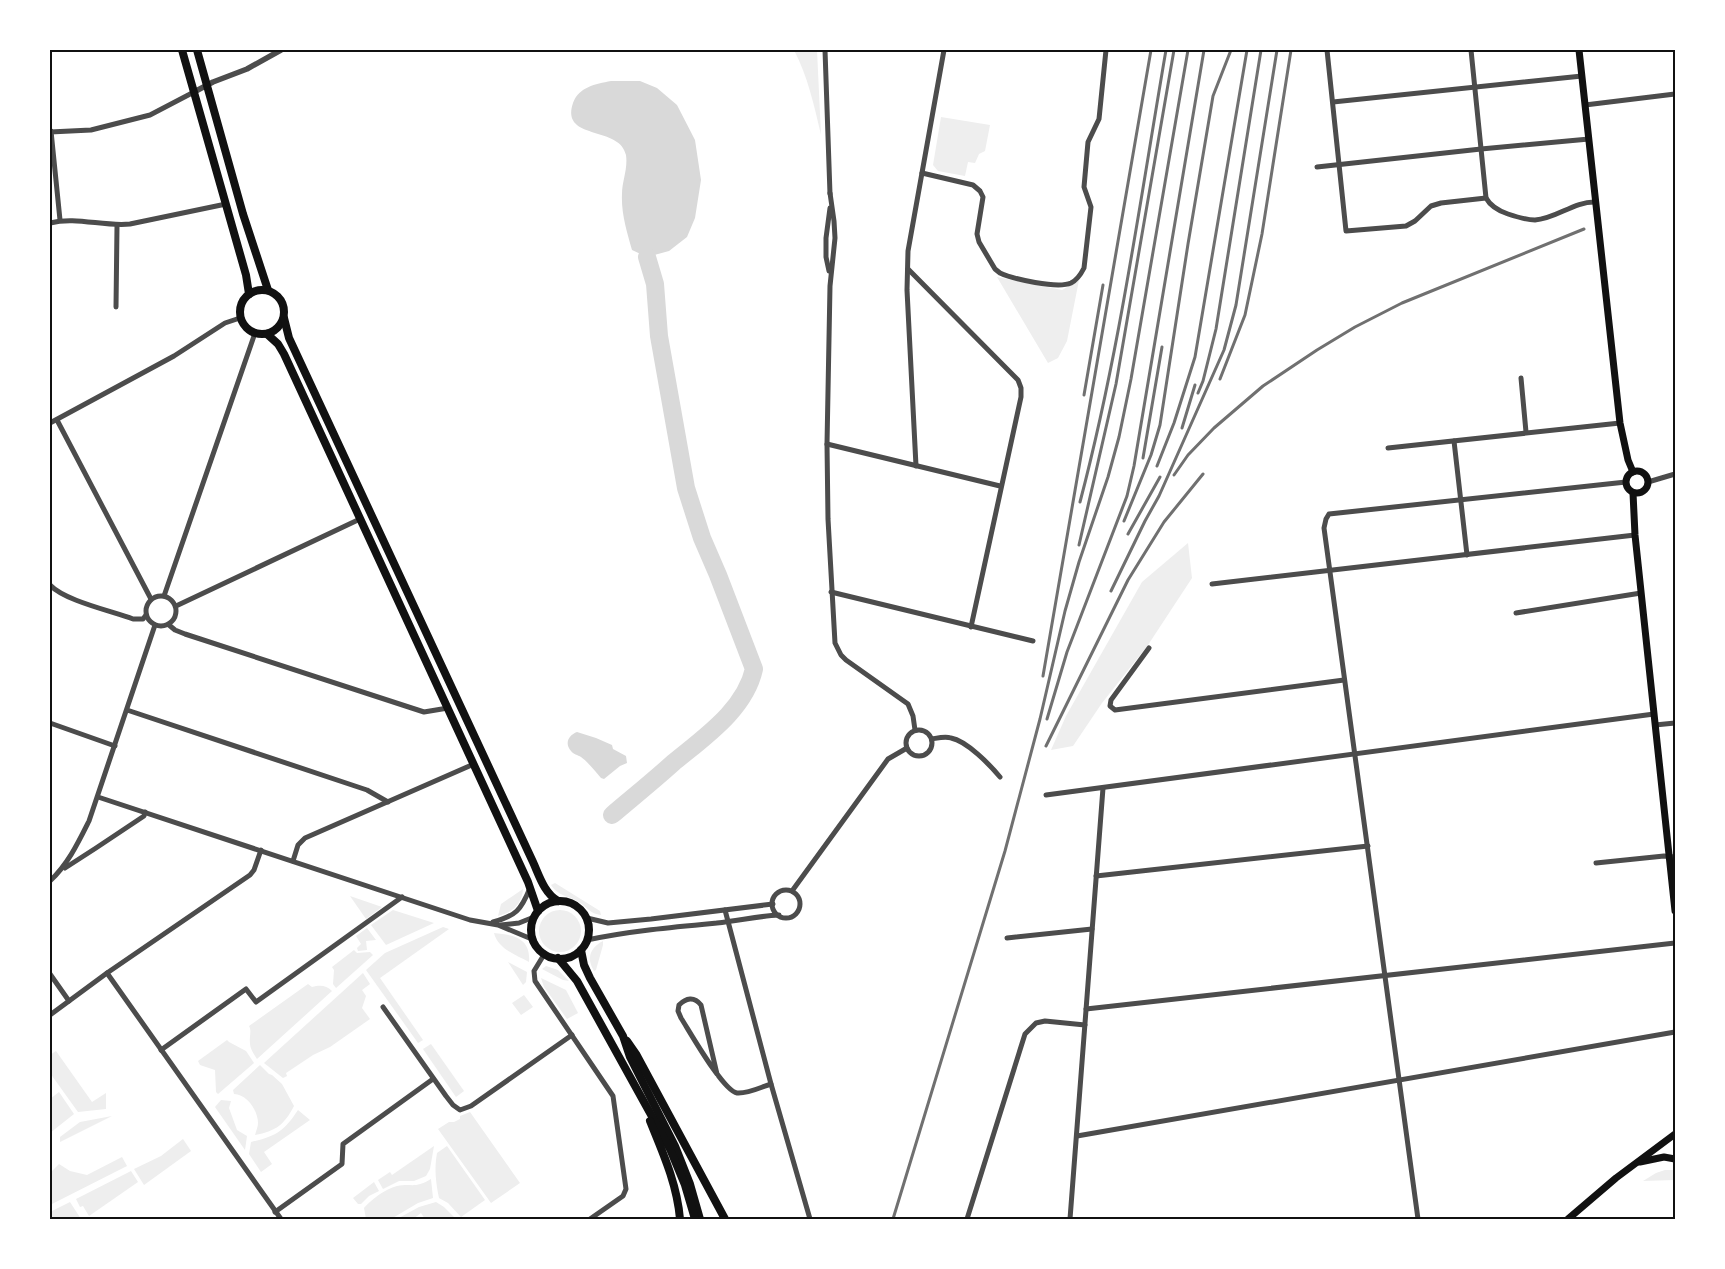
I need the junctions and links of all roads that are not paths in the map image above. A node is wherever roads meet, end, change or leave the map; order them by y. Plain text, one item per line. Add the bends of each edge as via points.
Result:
1 (182, 50) edge
2 (197, 50) edge
3 (281, 50) edge
4 (824, 50) edge
5 (944, 50) edge
6 (1106, 50) edge
7 (1327, 50) edge
8 (1471, 50) edge
9 (1579, 50) edge
10 (1582, 76) junction
11 (206, 86) junction
12 (1475, 86) junction
13 (194, 92) junction
14 (1675, 94) edge
15 (1333, 102) junction
16 (1585, 105) junction
17 (51, 132) edge
18 (1589, 139) junction
19 (1481, 149) junction
20 (1339, 165) junction
21 (1317, 167) dead end
22 (922, 174) junction
23 (830, 193) junction
24 (1486, 198) junction
25 (1596, 202) junction
26 (226, 204) junction
27 (60, 220) junction
28 (50, 223) edge
29 (117, 226) junction
30 (908, 269) junction
31 (830, 286) junction
32 (268, 290) junction
33 (249, 294) junction
34 (116, 307) dead end
35 (240, 318) junction
36 (284, 318) junction
37 (255, 333) junction
38 (267, 334) junction
39 (1521, 378) dead end
40 (57, 420) junction
41 (50, 423) edge
42 (1620, 423) junction
43 (1526, 432) junction
44 (1454, 441) junction
45 (827, 444) junction
46 (1388, 448) dead end
47 (916, 466) junction
48 (1633, 472) junction
49 (1675, 474) edge
50 (1626, 482) junction
51 (1648, 482) junction
52 (1000, 486) junction
53 (1634, 493) junction
54 (1460, 499) junction
55 (360, 519) junction
56 (1635, 535) junction
57 (1467, 555) junction
58 (1330, 570) junction
59 (1212, 584) dead end
60 (50, 585) edge
61 (831, 592) junction
62 (1641, 593) junction
63 (164, 596) junction
64 (151, 599) junction
65 (176, 606) junction
66 (1516, 613) dead end
67 (146, 615) junction
68 (169, 625) junction
69 (154, 626) junction
70 (971, 627) junction
71 (1033, 641) dead end
72 (1149, 648) dead end
73 (1344, 680) junction
74 (448, 708) junction
75 (127, 710) junction
76 (1654, 714) junction
77 (50, 723) edge
78 (1675, 723) edge
79 (1655, 725) junction
80 (915, 730) junction
81 (932, 739) junction
82 (115, 746) junction
83 (907, 748) junction
84 (1355, 754) junction
85 (474, 764) junction
86 (1000, 776) dead end
87 (1103, 788) junction
88 (1046, 795) dead end
89 (98, 797) junction
90 (388, 802) junction
91 (145, 812) junction
92 (1368, 846) junction
93 (261, 850) junction
94 (1672, 857) edge
95 (293, 861) junction
96 (1596, 863) dead end
97 (62, 869) junction
98 (1096, 876) junction
99 (50, 881) edge
100 (530, 888) junction
101 (792, 891) junction
102 (402, 897) junction
103 (558, 901) junction
104 (773, 904) junction
105 (725, 910) junction
106 (1675, 911) edge
107 (536, 914) junction
108 (779, 915) junction
109 (587, 918) junction
110 (728, 922) junction
111 (490, 923) junction
112 (498, 925) junction
113 (1092, 929) junction
114 (1007, 938) dead end
115 (534, 940) junction
116 (587, 940) junction
117 (1675, 943) edge
118 (581, 950) junction
119 (544, 954) junction
120 (558, 958) junction
121 (107, 973) junction
122 (50, 974) edge
123 (1385, 976) junction
124 (69, 1001) junction
125 (382, 1007) dead end
126 (1086, 1009) junction
127 (50, 1015) edge
128 (1085, 1025) junction
129 (1675, 1032) edge
130 (572, 1035) junction
131 (623, 1036) junction
132 (161, 1050) junction
133 (716, 1074) junction
134 (433, 1079) junction
135 (1400, 1080) junction
136 (771, 1084) junction
137 (634, 1085) junction
138 (1675, 1134) edge
139 (1076, 1136) junction
140 (1675, 1159) edge
141 (1637, 1163) junction
142 (276, 1212) junction
143 (281, 1219) edge
144 (590, 1219) edge
145 (680, 1219) edge
146 (695, 1219) edge
147 (700, 1219) edge
148 (725, 1219) edge
149 (810, 1219) edge
150 (968, 1219) edge
151 (1070, 1219) edge
152 (1418, 1219) edge
153 (1568, 1219) edge

1 - 13 main road
2 - 11 main road
3 - 11 street
4 - 23 street
5 - 22 street
6 - 22 street via 1099,119 1088,142 1084,187 1091,207 1084,268 1071,283 1037,282 1004,275 995,269 977,234 983,197 980,191 973,185
7 - 15 street
8 - 12 street
9 - 10 main road
10 - 12 street
10 - 16 main road
11 - 13 street
11 - 32 main road
12 - 15 street
12 - 19 street
13 - 17 street via 150,115 91,130
13 - 26 main road
14 - 16 street
15 - 20 street
16 - 18 main road
17 - 27 street
18 - 19 street
18 - 25 main road
19 - 20 street
19 - 24 street
20 - 21 street
20 - 24 street via 1346,231 1406,226 1431,206
22 - 30 street via 910,233
23 - 31 street via 826,238
23 - 31 street via 835,238
24 - 25 street via 1492,207 1502,212 1530,220
25 - 42 main road
26 - 29 street
26 - 33 main road
27 - 28 street
27 - 29 street
29 - 34 street
30 - 47 street
30 - 52 street via 1018,380 1021,397
31 - 45 street
32 - 33 main road via 255,290
32 - 36 main road via 283,304
33 - 35 main road via 240,305
35 - 37 main road
35 - 40 street via 224,323 174,356
36 - 38 main road via 278,328
36 - 103 main road via 289,338 533,862 547,891
37 - 38 main road
37 - 63 street
38 - 55 main road via 284,354
39 - 43 street
40 - 41 street
40 - 64 street
42 - 43 street
42 - 48 main road
43 - 44 street
44 - 46 street
44 - 54 street
45 - 47 street
45 - 61 street
47 - 52 street
48 - 50 main road
48 - 51 main road via 1643,473
49 - 51 street
50 - 53 main road
50 - 54 street
51 - 53 main road via 1644,491
52 - 70 street
53 - 56 main road
54 - 57 street
54 - 58 street via 1329,514 1324,528
55 - 65 street
55 - 74 main road
56 - 57 street
56 - 62 main road
57 - 58 street
58 - 59 street
58 - 73 street
60 - 67 street via 73,599 134,618 143,619
61 - 70 street
61 - 80 street via 835,643 841,655 908,704
62 - 66 street
62 - 76 main road
63 - 64 street
63 - 65 street
64 - 67 street
65 - 68 street via 176,617
67 - 69 street
68 - 69 street
68 - 74 street via 186,634 424,712
69 - 75 street
70 - 71 street
72 - 73 street via 1111,700 1110,706 1115,710
73 - 84 street
74 - 85 main road
75 - 82 street
75 - 90 street via 367,790
76 - 79 main road
76 - 84 street
77 - 82 street
78 - 79 street
79 - 94 main road
80 - 81 street via 924,730
80 - 83 street via 908,735
81 - 83 street via 931,749 925,754 917,756
81 - 86 street via 954,738 984,759
82 - 89 street
83 - 101 street via 888,759
84 - 87 street
84 - 92 street
85 - 90 street
85 - 100 main road
87 - 88 street
87 - 98 street
89 - 91 street
89 - 97 street via 82,836
90 - 95 street via 305,838 298,845
91 - 93 street
91 - 97 street via 144,816
92 - 98 street
92 - 123 street
93 - 95 street
93 - 121 street via 250,875
94 - 96 street
94 - 106 main road
95 - 102 street
97 - 99 street
98 - 113 street
100 - 107 main road
100 - 111 street via 518,911
101 - 104 street via 779,892
101 - 108 street via 800,899 798,911 787,918
102 - 111 street via 470,920
102 - 132 street via 256,1002 246,988
103 - 107 main road via 547,904
103 - 109 main road via 575,905
104 - 105 street
104 - 108 street
105 - 109 street via 608,923
105 - 110 street
107 - 112 street via 519,923
107 - 115 main road via 532,930
108 - 110 street
109 - 116 main road
110 - 116 street
110 - 136 street
111 - 112 street
112 - 115 street
113 - 114 street
113 - 126 street
115 - 119 main road
116 - 118 main road
117 - 123 street
118 - 120 main road via 568,958
118 - 131 main road via 590,978
119 - 120 main road
119 - 130 street via 534,971 535,981
120 - 137 main road via 577,981
121 - 124 street
121 - 132 street
122 - 124 street
123 - 126 street
123 - 135 street
124 - 127 street
125 - 134 street
126 - 128 street
128 - 139 street
128 - 150 street via 1036,1023 1025,1034
129 - 135 street
130 - 134 street via 467,1109 460,1110 453,1105
130 - 144 street via 613,1096 626,1184 623,1196
131 - 147 main road via 630,1057 675,1146
131 - 148 main road via 636,1054
132 - 142 street
133 - 133 street via 681,1018 678,1005 683,1001 692,998 701,1005
133 - 136 street via 728,1089 736,1093
134 - 142 street via 343,1144 342,1164
135 - 139 street
135 - 152 street
136 - 149 street
137 - 145 main road via 673,1180
137 - 146 main road via 670,1149
138 - 141 main road
139 - 151 street
140 - 141 main road via 1664,1157
141 - 153 main road
142 - 143 street

